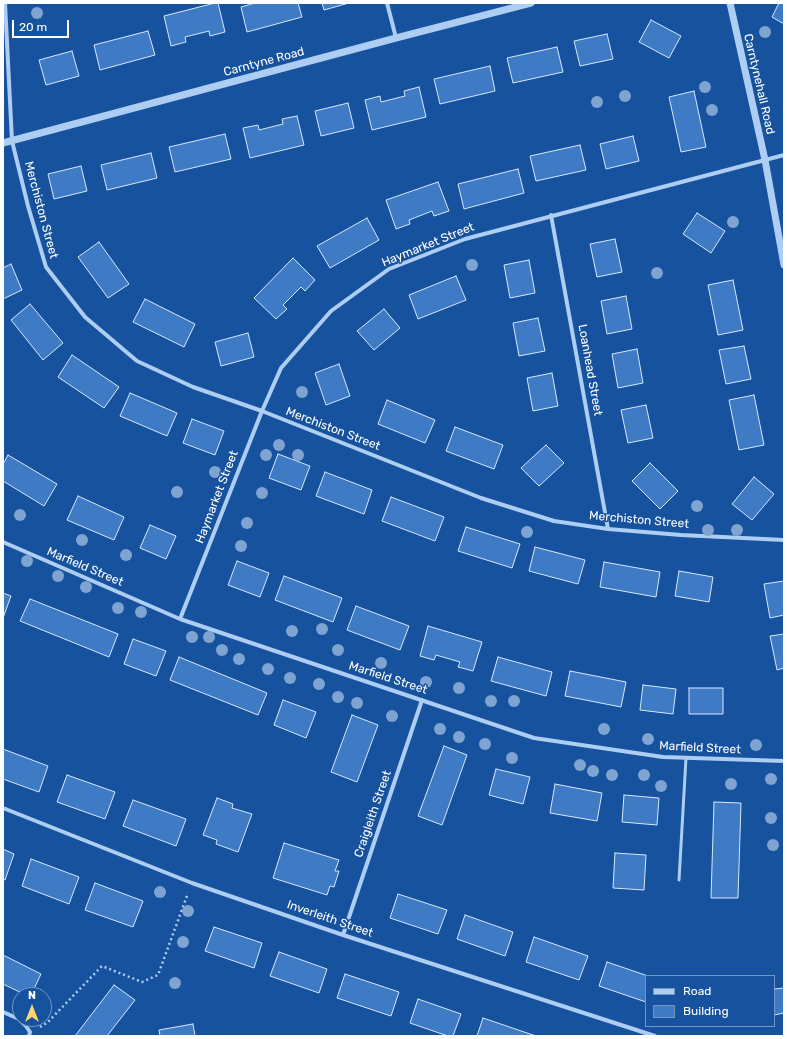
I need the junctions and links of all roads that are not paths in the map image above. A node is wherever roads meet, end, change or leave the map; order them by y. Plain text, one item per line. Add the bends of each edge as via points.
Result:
1 (5, 3) edge
2 (386, 3) edge
3 (531, 3) edge
4 (730, 3) edge
5 (396, 38) junction
6 (12, 141) junction
7 (3, 143) edge
8 (784, 155) edge
9 (765, 160) junction
10 (552, 215) junction
11 (784, 265) edge
12 (262, 411) junction
13 (608, 529) junction
14 (784, 540) edge
15 (3, 542) edge
16 (180, 619) junction
17 (422, 700) junction
18 (686, 758) junction
19 (784, 761) edge
20 (3, 808) edge
21 (679, 880) dead end
22 (343, 935) junction
23 (3, 1012) edge
24 (29, 1034) edge
25 (655, 1036) edge

1 - 6 street, Merchiston Street
2 - 5 street
3 - 5 street, Carntyne Road
4 - 9 street, Carntynehall Road
5 - 6 street, Carntyne Road
6 - 7 street, Carntyne Road
6 - 12 street, Merchiston Street via 46,267 85,317 136,361 192,387
8 - 9 street, Haymarket Street
9 - 10 street, Haymarket Street
9 - 11 street, Carntynehall Road
10 - 12 street, Haymarket Street via 465,239 389,269 331,311 281,368
10 - 13 street, Loanhead Street
12 - 13 street, Merchiston Street via 481,498 554,520
12 - 16 street, Haymarket Street
13 - 14 street, Merchiston Street
15 - 16 street, Marfield Street
16 - 17 street, Marfield Street
17 - 18 street, Marfield Street via 534,738 663,757
17 - 22 street, Craigleith Street
18 - 19 street, Marfield Street
18 - 21 lane
20 - 22 street, Inverleith Street via 192,883
22 - 25 street, Inverleith Street
23 - 24 street via 19,1019

